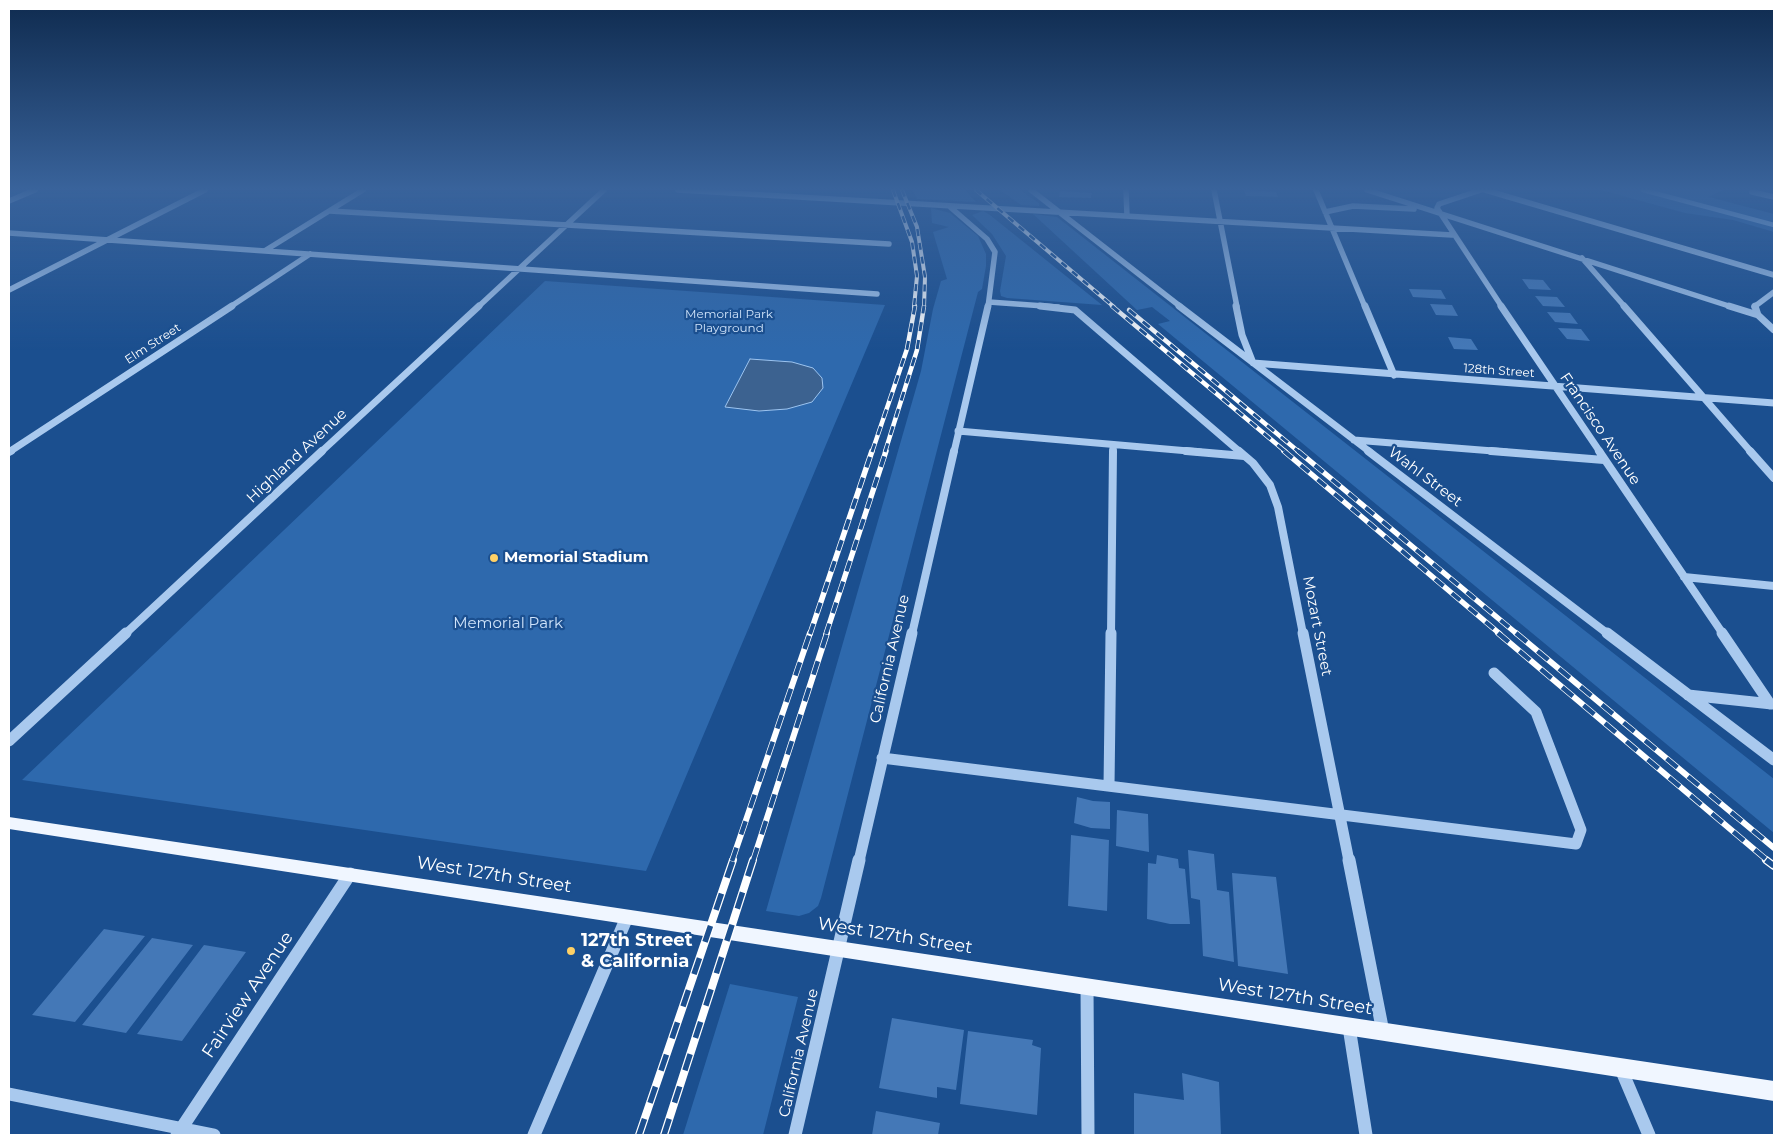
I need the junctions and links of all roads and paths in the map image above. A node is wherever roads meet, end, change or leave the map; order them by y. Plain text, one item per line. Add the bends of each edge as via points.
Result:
1 (100, 243) edge
2 (156, 243) edge
3 (278, 243) edge
4 (547, 243) edge
5 (879, 243) edge
6 (989, 243) edge
7 (1100, 243) edge
8 (1224, 243) edge
9 (1339, 243) edge
10 (1458, 243) edge
11 (1536, 243) edge
12 (1667, 243) edge
13 (889, 244) dead end
14 (266, 251) junction
15 (310, 254) junction
16 (1582, 258) junction
17 (520, 268) junction
18 (1774, 275) edge
19 (9, 290) edge
20 (1774, 292) edge
21 (878, 294) dead end
22 (989, 302) junction
23 (1758, 314) junction
24 (1774, 330) edge
25 (1253, 363) junction
26 (1394, 374) junction
27 (1555, 387) junction
28 (1704, 398) junction
29 (1774, 403) edge
30 (958, 431) junction
31 (1353, 440) junction
32 (1113, 445) junction
33 (9, 452) edge
34 (1245, 456) junction
35 (1604, 460) junction
36 (1774, 478) edge
37 (1684, 577) junction
38 (1774, 586) edge
39 (1494, 673) dead end
40 (1688, 695) junction
41 (1772, 704) edge
42 (9, 741) edge
43 (882, 758) junction
44 (1774, 760) edge
45 (1109, 786) junction
46 (1340, 815) junction
47 (9, 823) edge
48 (350, 874) junction
49 (627, 917) junction
50 (838, 949) junction
51 (1088, 987) junction
52 (1349, 1026) junction
53 (1383, 1032) junction
54 (1621, 1068) junction
55 (1774, 1092) edge
56 (9, 1094) edge
57 (179, 1132) edge
58 (214, 1135) edge
59 (534, 1135) edge
60 (795, 1135) edge
61 (1088, 1135) edge
62 (1366, 1135) edge
63 (1649, 1135) edge

1 - 19 street
2 - 14 street
3 - 14 street
4 - 17 street, Highland Avenue
5 - 13 street
6 - 22 street, California Avenue via 994,252
7 - 25 street, Wahl Street
8 - 25 street via 1242,335
9 - 26 street
10 - 27 street, Francisco Avenue
11 - 16 street
12 - 18 street
14 - 15 street
15 - 17 street
15 - 33 street, Elm Street
16 - 23 street
16 - 28 street
17 - 21 street
17 - 42 street, Highland Avenue
20 - 23 street via 1754,306
22 - 30 street, California Avenue
22 - 34 street, Mozart Street via 1075,310
23 - 24 street
25 - 26 street, 128th Street
25 - 31 street, Wahl Street
26 - 27 street, 128th Street
27 - 28 street, 128th Street
27 - 35 street, Francisco Avenue
28 - 29 street, 128th Street
28 - 36 street
30 - 32 street
30 - 43 street, California Avenue
31 - 35 street
31 - 40 street, Wahl Street
32 - 34 street
32 - 45 street
34 - 46 street, Mozart Street via 1270,484 1278,507
35 - 37 street, Francisco Avenue
37 - 38 street
37 - 41 street, Francisco Avenue
39 - 46 street via 1536,712 1581,830 1576,844
40 - 41 street
40 - 44 street, Wahl Street
43 - 45 street
43 - 50 street, California Avenue
45 - 46 street
46 - 53 street, Mozart Street
47 - 48 main road, West 127th Street
48 - 49 main road, West 127th Street
48 - 57 street, Fairview Avenue
49 - 50 main road, West 127th Street
49 - 59 street
50 - 51 main road, West 127th Street
50 - 60 street, California Avenue
51 - 52 main road, West 127th Street
51 - 61 street
52 - 53 main road, West 127th Street
52 - 62 street
53 - 54 main road, West 127th Street
54 - 55 main road, West 127th Street
54 - 63 street
56 - 57 street
57 - 58 street

